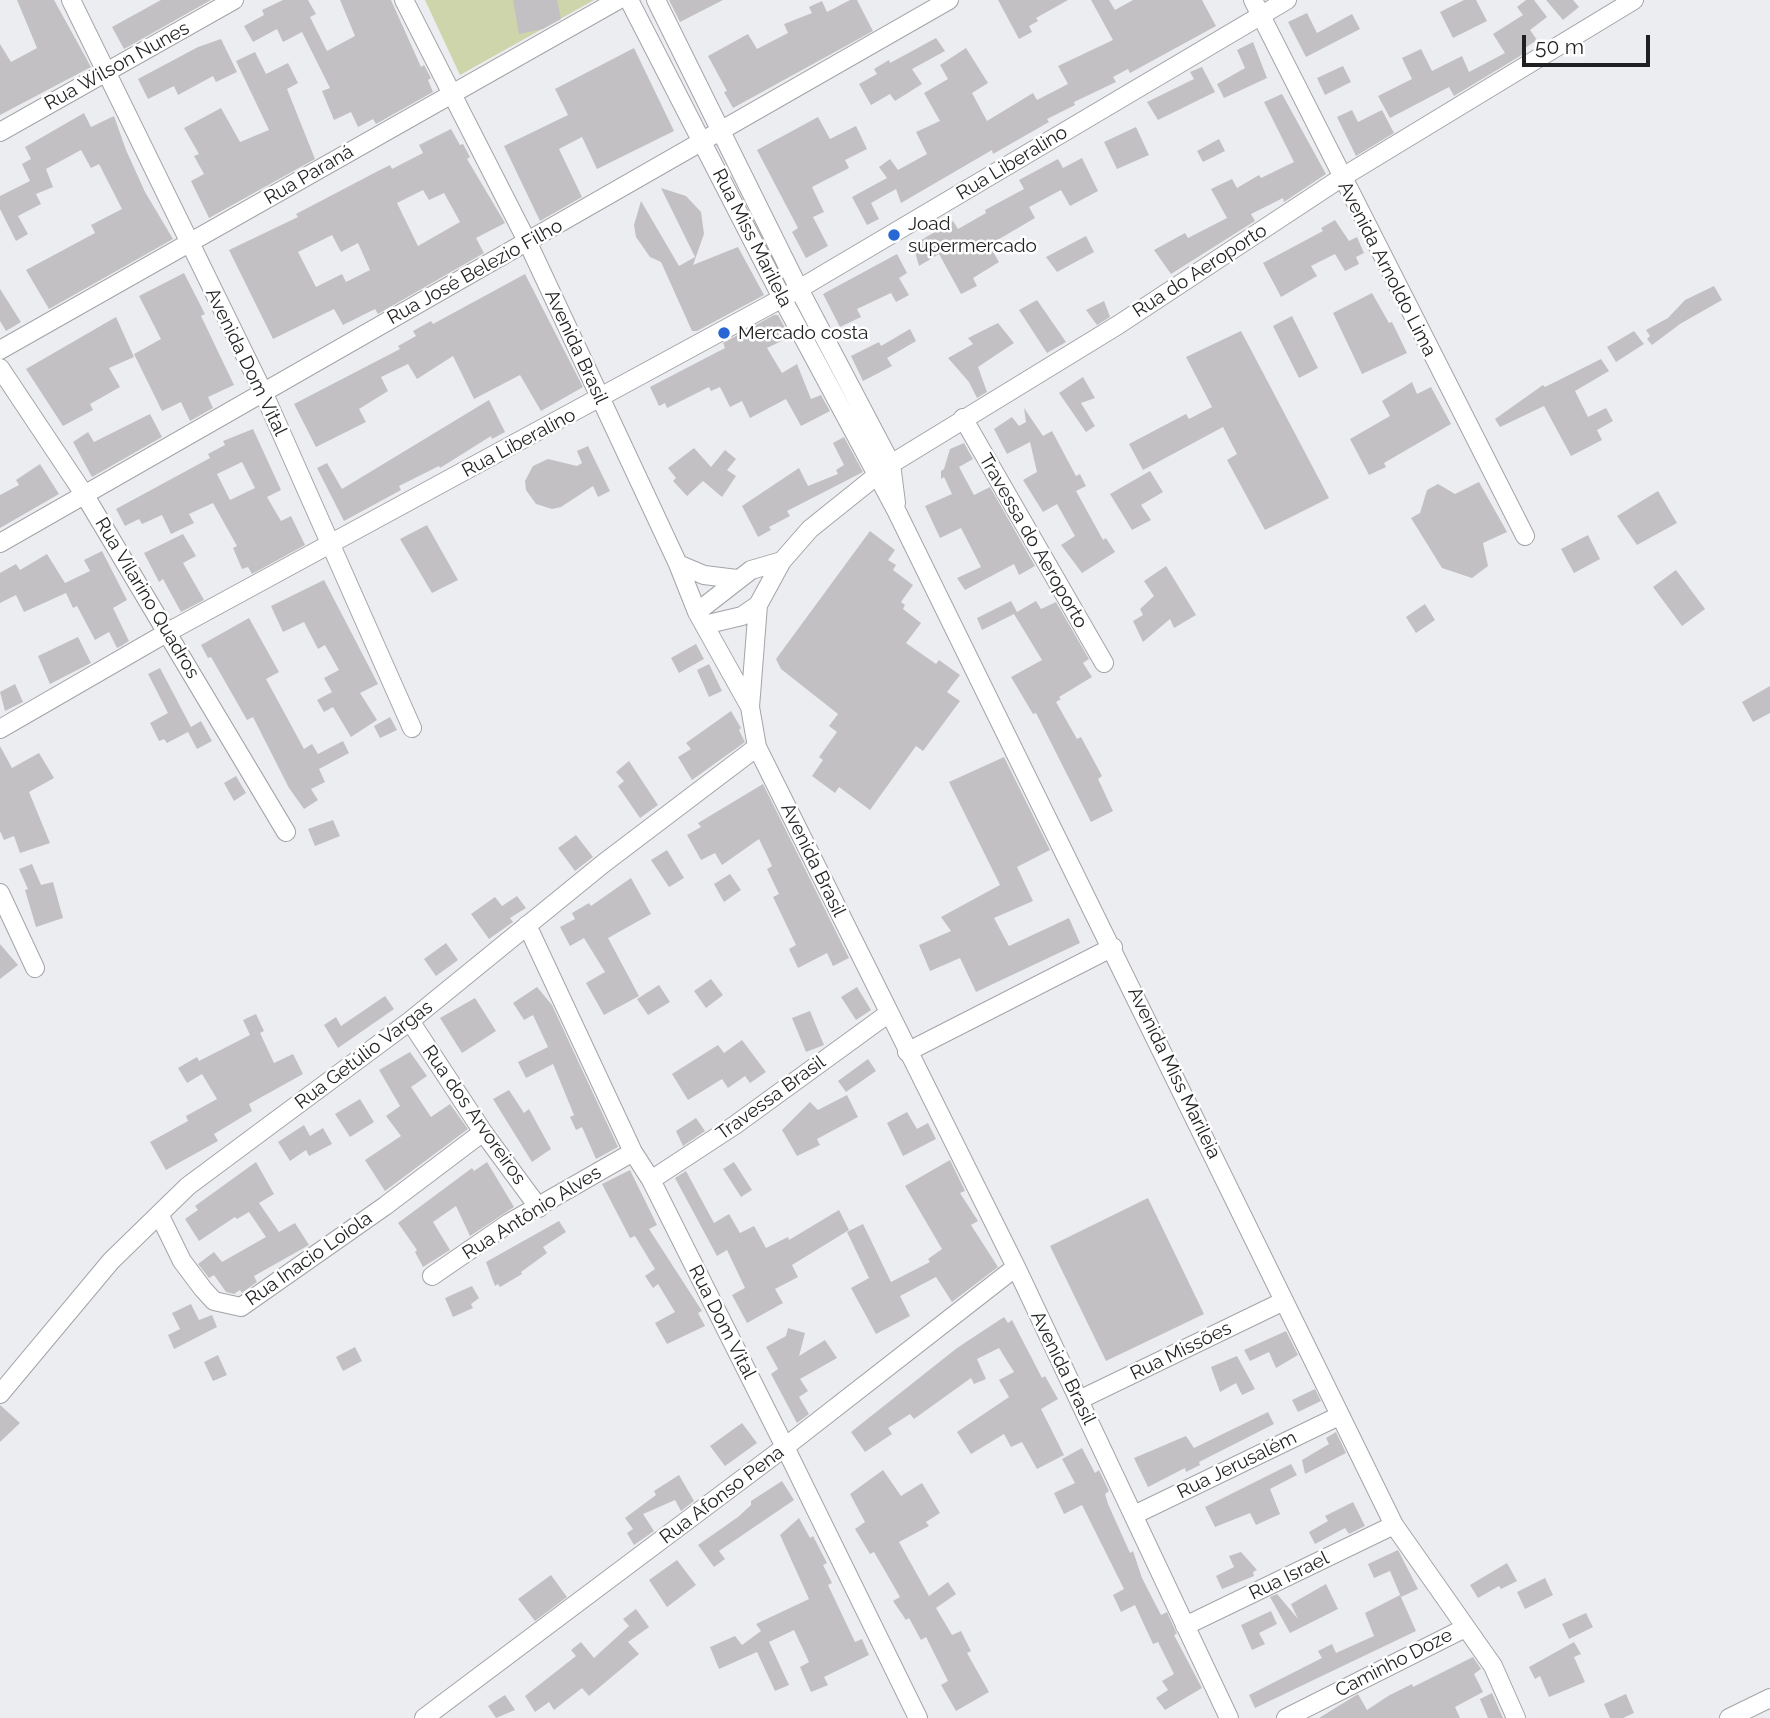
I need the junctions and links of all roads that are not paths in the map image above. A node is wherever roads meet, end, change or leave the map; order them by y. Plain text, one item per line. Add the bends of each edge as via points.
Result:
1 (71, 0) edge
2 (234, 0) edge
3 (404, 0) edge
4 (618, 0) edge
5 (629, 0) edge
6 (656, 0) edge
7 (949, 0) edge
8 (1287, 0) edge
9 (1634, 0) edge
10 (1257, 8) edge
11 (107, 73) junction
12 (450, 94) junction
13 (722, 130) junction
14 (0, 132) edge
15 (702, 142) junction
16 (1341, 178) junction
17 (528, 243) junction
18 (188, 244) junction
19 (799, 289) junction
20 (782, 298) junction
21 (0, 350) edge
22 (0, 368) edge
23 (264, 394) junction
24 (601, 399) junction
25 (963, 418) junction
26 (884, 469) junction
27 (84, 494) junction
28 (1525, 536) dead end
29 (0, 543) edge
30 (329, 544) junction
31 (782, 561) junction
32 (678, 564) junction
33 (737, 579) junction
34 (758, 604) junction
35 (700, 618) junction
36 (168, 632) junction
37 (1104, 663) dead end
38 (750, 707) junction
39 (412, 728) dead end
40 (0, 729) edge
41 (757, 747) junction
42 (286, 832) dead end
43 (0, 893) edge
44 (527, 925) junction
45 (1113, 947) junction
46 (35, 968) dead end
47 (889, 1013) junction
48 (410, 1021) junction
49 (908, 1052) junction
50 (483, 1132) junction
51 (634, 1152) junction
52 (651, 1180) junction
53 (539, 1208) junction
54 (159, 1214) junction
55 (1016, 1267) junction
56 (432, 1276) dead end
57 (1284, 1301) junction
58 (0, 1394) edge
59 (1079, 1400) junction
60 (1339, 1416) junction
61 (785, 1447) junction
62 (1134, 1515) junction
63 (1394, 1525) junction
64 (1185, 1626) junction
65 (1465, 1628) junction
66 (1770, 1698) edge
67 (424, 1718) edge
68 (918, 1718) edge
69 (1229, 1718) edge
70 (1286, 1718) edge
71 (1516, 1718) edge
72 (1729, 1718) edge

1 - 11 street, Avenida Dom Vital
2 - 11 street, Rua Wilson Nunes
3 - 12 street, Avenida Brasil
4 - 12 street, Rua Paraná
5 - 15 street, Rua Miss Marilela
6 - 13 street, Rua Miss Marilela
7 - 13 street, Rua José Belezio Filho
8 - 10 street, Rua Liberalino
9 - 16 street, Rua do Aeroporto
10 - 16 street, Avenida Arnoldo Lima
10 - 19 street, Rua Liberalino
11 - 14 street, Rua Wilson Nunes
11 - 18 street, Avenida Dom Vital
12 - 17 street, Avenida Brasil
12 - 18 street, Rua Paraná
13 - 15 street, Rua José Belezio Filho
13 - 19 street, Rua Miss Marilela
15 - 17 street, Rua José Belezio Filho
15 - 20 street, Rua Miss Marilela
16 - 25 street, Rua do Aeroporto via 1118,325
16 - 28 street, Avenida Arnoldo Lima
17 - 23 street, Rua José Belezio Filho
17 - 24 street, Avenida Brasil
18 - 21 street, Rua Paraná
18 - 23 street, Avenida Dom Vital
19 - 20 street, Rua Liberalino
19 - 26 street, Rua Miss Marilela
20 - 24 street, Rua Liberalino
20 - 26 street, Rua Miss Marilela
22 - 27 street, Rua Vilarino Quadros
23 - 27 street, Rua José Belezio Filho
23 - 30 street, Avenida Dom Vital
24 - 30 street, Rua Liberalino
24 - 32 street, Avenida Brasil
25 - 26 street, Rua do Aeroporto
25 - 37 street, Travessa do Aeroporto
26 - 31 street, Rua do Aeroporto via 810,529
26 - 45 street, Avenida Miss Marileia via 896,510
27 - 29 street, Rua José Belezio Filho
27 - 36 street, Rua Vilarino Quadros
30 - 36 street, Rua Liberalino
30 - 39 street, Avenida Dom Vital
31 - 33 street
31 - 34 street, Rua do Aeroporto
32 - 33 street via 704,575
32 - 35 street, Avenida Brasil
33 - 35 street
34 - 35 street via 742,616
34 - 38 street
35 - 38 street, Avenida Brasil
36 - 40 street, Rua Liberalino
36 - 42 street, Rua Vilarino Quadros
38 - 41 street, Avenida Brasil
41 - 44 street, Rua Getúlio Vargas
41 - 47 street, Avenida Brasil
43 - 46 street
44 - 48 street, Rua Getúlio Vargas
44 - 51 street, Rua Dom Vital
45 - 49 street
45 - 57 street, Avenida Miss Marileia
47 - 49 street, Avenida Brasil
47 - 52 street, Travessa Brasil
48 - 50 street, Rua dos Arvoreiros
48 - 54 street, Rua Getúlio Vargas via 188,1186
49 - 55 street, Avenida Brasil
50 - 53 street, Rua dos Arvoreiros
50 - 54 street, Rua Inacio Loiola via 241,1307 214,1301 203,1289
51 - 52 street, Rua Dom Vital
51 - 53 street, Rua Antônio Alves
52 - 61 street, Rua Dom Vital
53 - 56 street, Rua Antônio Alves
54 - 58 street, Rua Getúlio Vargas via 111,1261
55 - 59 street, Avenida Brasil
55 - 61 street, Rua Afonso Pena
57 - 59 street, Rua Missões
57 - 60 street, Avenida Miss Marileia
59 - 62 street, Avenida Brasil
60 - 62 street, Rua Jerusalém
60 - 63 street, Avenida Miss Marileia
61 - 67 street, Rua Afonso Pena
61 - 68 street, Rua Dom Vital
62 - 64 street, Avenida Brasil
63 - 64 street, Rua Israel
63 - 65 street, Avenida Miss Marileia
64 - 69 street, Avenida Brasil
65 - 70 street, Caminho Doze
65 - 71 street, Avenida Miss Marileia via 1493,1665
66 - 72 street

